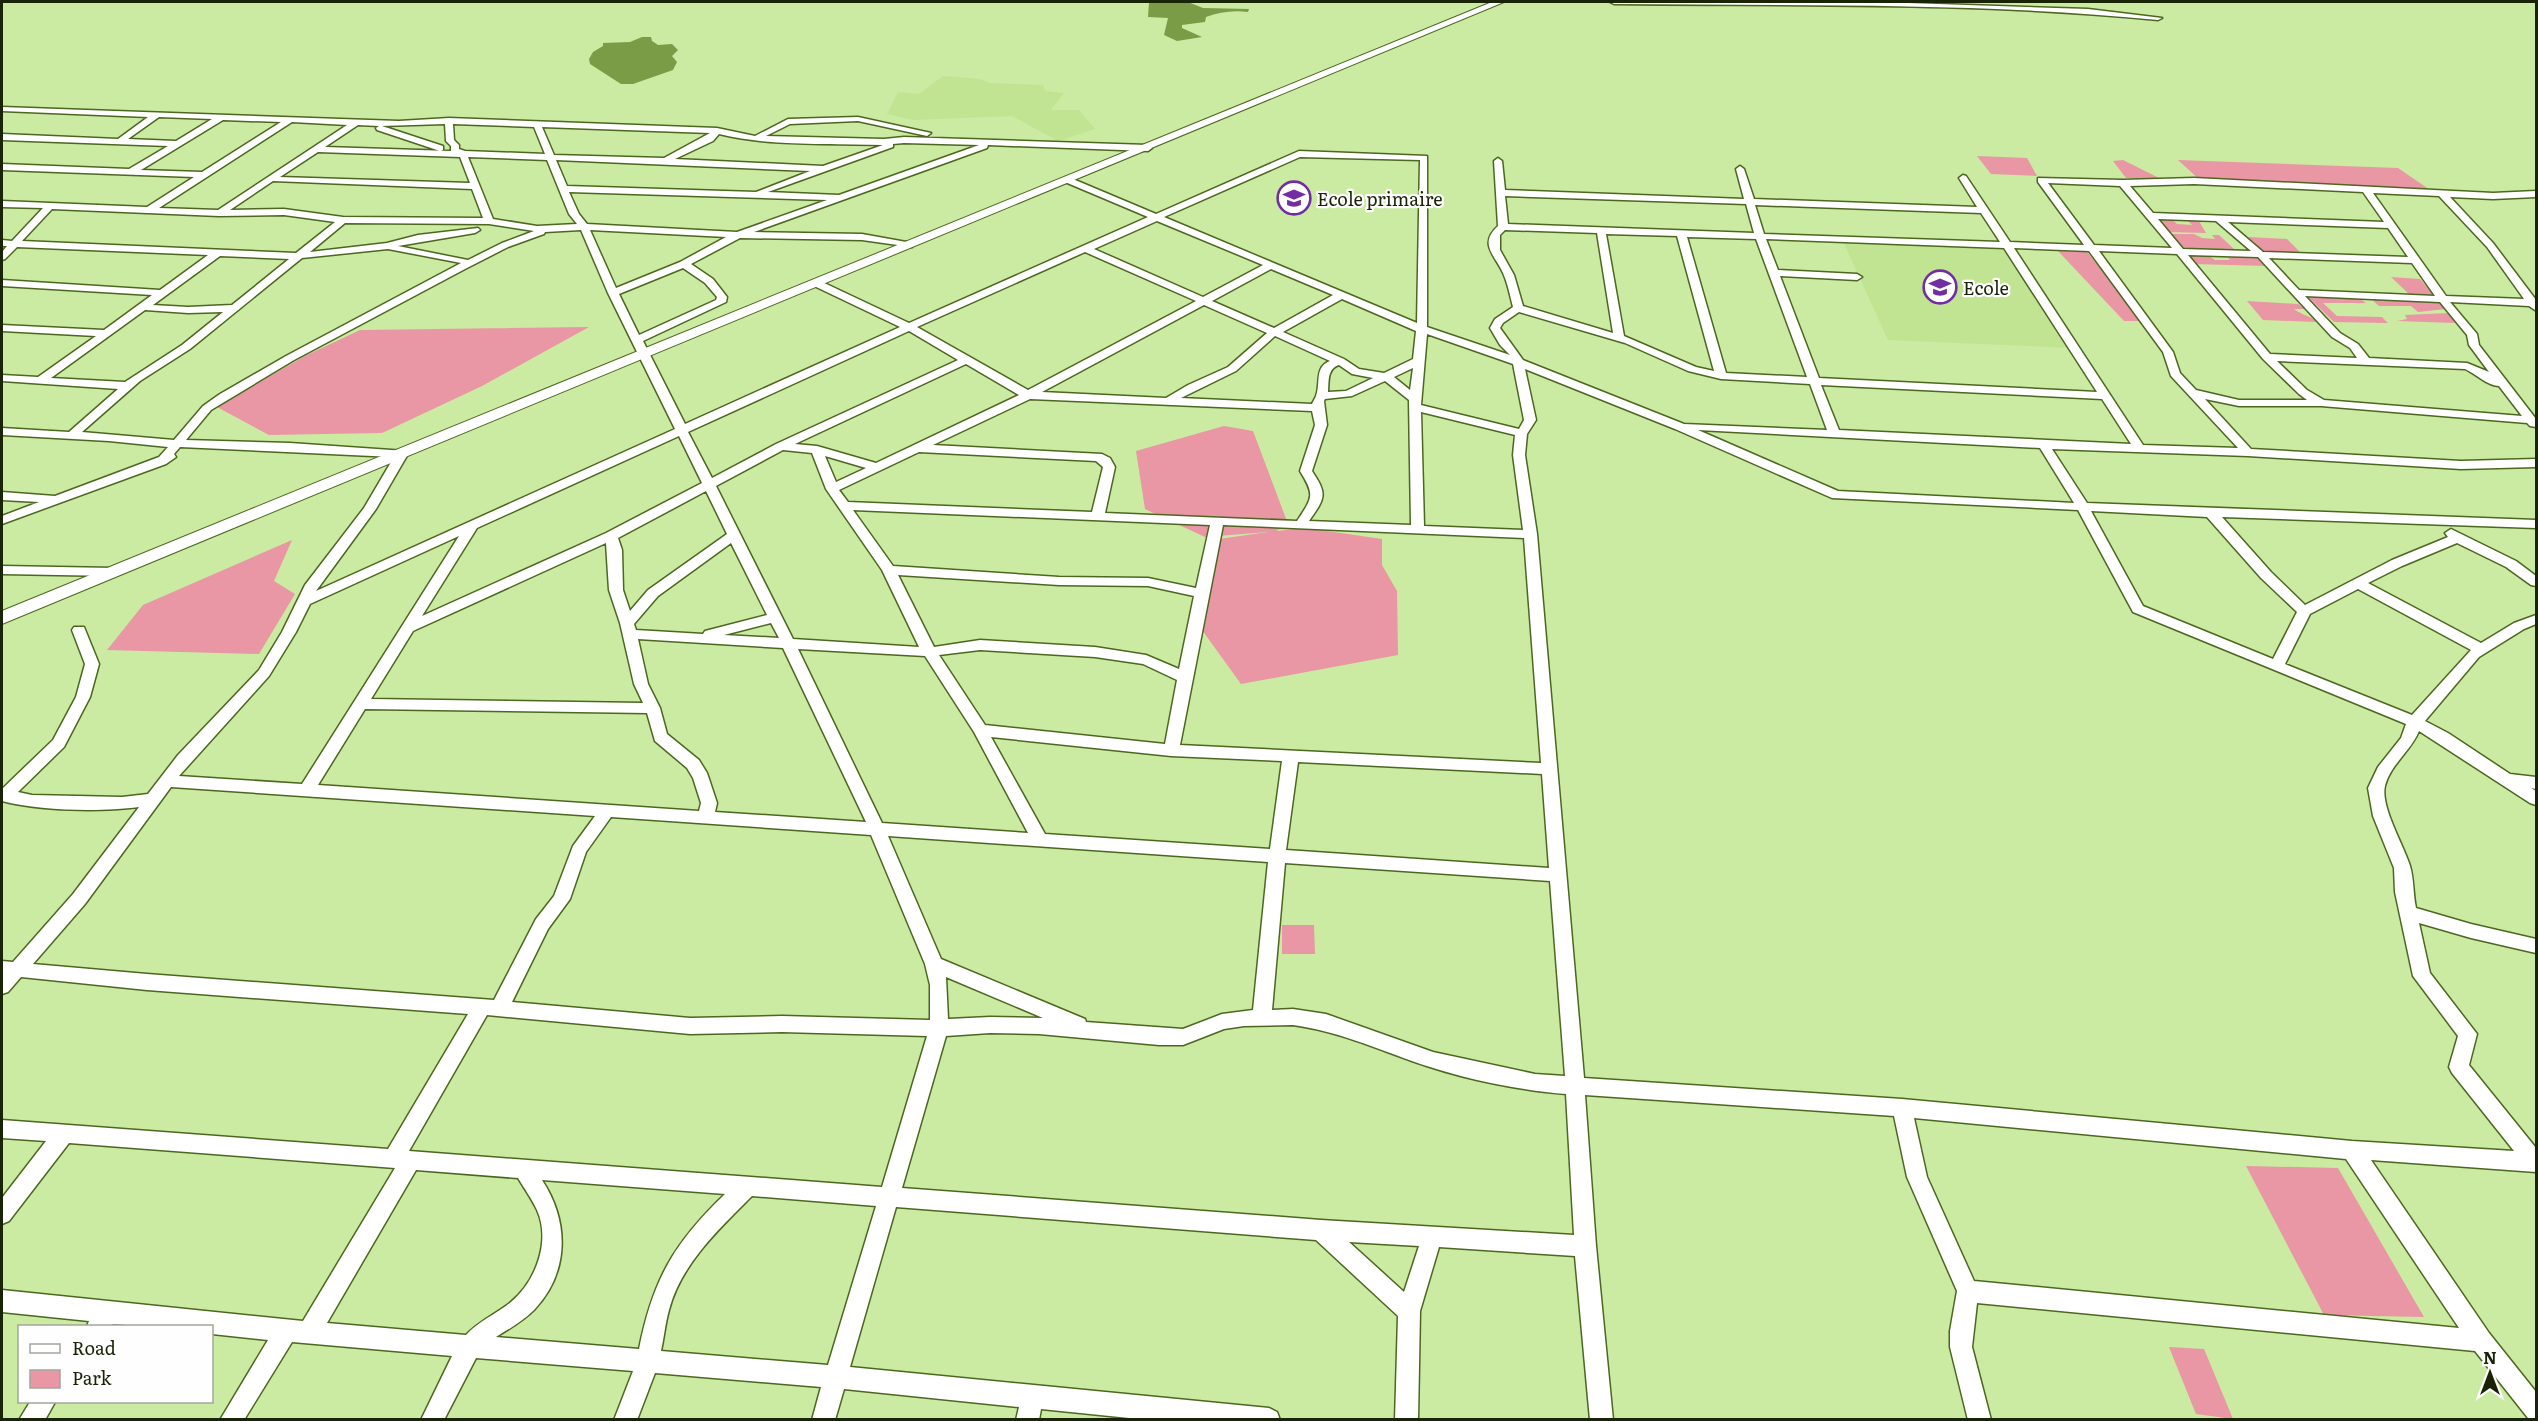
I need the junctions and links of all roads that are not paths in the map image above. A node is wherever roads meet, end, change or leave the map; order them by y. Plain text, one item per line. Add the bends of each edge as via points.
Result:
1 (1499, 2) edge
2 (1614, 2) edge
3 (1847, 2) edge
4 (2083, 2) edge
5 (1907, 3) edge
6 (2153, 10) dead end
7 (2088, 11) junction
8 (2, 109) edge
9 (158, 114) junction
10 (224, 116) junction
11 (292, 119) junction
12 (360, 121) junction
13 (448, 121) junction
14 (544, 128) junction
15 (717, 131) junction
16 (2, 136) edge
17 (755, 138) junction
18 (904, 140) junction
19 (119, 142) junction
20 (992, 143) junction
21 (178, 144) junction
22 (1148, 148) junction
23 (318, 149) junction
24 (459, 152) junction
25 (552, 158) junction
26 (664, 161) junction
27 (1498, 161) dead end
28 (2, 167) edge
29 (824, 169) junction
30 (1740, 169) dead end
31 (130, 173) junction
32 (203, 176) junction
33 (1963, 178) dead end
34 (274, 179) junction
35 (1068, 180) junction
36 (2123, 183) junction
37 (474, 186) junction
38 (565, 189) junction
39 (2367, 191) junction
40 (1501, 193) junction
41 (2442, 194) junction
42 (751, 195) junction
43 (2534, 195) edge
44 (844, 198) junction
45 (1750, 202) junction
46 (2, 204) edge
47 (50, 206) junction
48 (148, 210) junction
49 (1982, 210) junction
50 (219, 213) junction
51 (2150, 216) junction
52 (1158, 217) junction
53 (2219, 219) junction
54 (343, 220) junction
55 (489, 221) junction
56 (2391, 225) junction
57 (584, 227) junction
58 (1503, 227) junction
59 (475, 230) dead end
60 (550, 230) junction
61 (1601, 231) junction
62 (1681, 234) junction
63 (738, 235) junction
64 (1760, 236) junction
65 (2, 243) edge
66 (14, 244) junction
67 (2006, 244) junction
68 (909, 245) junction
69 (387, 246) junction
70 (2093, 248) junction
71 (1086, 249) junction
72 (2178, 251) junction
73 (216, 254) junction
74 (2260, 254) junction
75 (297, 256) junction
76 (2, 257) edge
77 (2415, 260) junction
78 (464, 261) dead end
79 (684, 264) junction
80 (1271, 265) junction
81 (1774, 273) junction
82 (1857, 277) dead end
83 (2, 283) edge
84 (816, 284) junction
85 (161, 293) junction
86 (614, 293) junction
87 (2299, 293) junction
88 (1341, 295) junction
89 (2443, 299) junction
90 (1203, 301) junction
91 (2535, 305) edge
92 (142, 307) junction
93 (232, 308) junction
94 (1518, 308) junction
95 (909, 327) junction
96 (2, 328) edge
97 (1422, 328) junction
98 (1274, 332) junction
99 (106, 333) junction
100 (1619, 339) junction
101 (640, 347) junction
102 (2267, 357) junction
103 (966, 360) junction
104 (1340, 361) junction
105 (1419, 361) junction
106 (1516, 361) junction
107 (2365, 361) junction
108 (1721, 376) junction
109 (1387, 377) junction
110 (2, 378) edge
111 (41, 380) junction
112 (1815, 382) junction
113 (128, 386) junction
114 (2194, 393) junction
115 (1028, 394) junction
116 (1322, 396) junction
117 (2104, 396) junction
118 (2515, 400) junction
119 (1166, 403) junction
120 (1415, 403) junction
121 (2321, 403) junction
122 (1317, 408) junction
123 (2534, 424) edge
124 (1679, 426) junction
125 (2, 432) edge
126 (682, 432) junction
127 (1521, 433) junction
128 (1834, 433) junction
129 (72, 435) junction
130 (179, 443) junction
131 (198, 443) junction
132 (2044, 445) junction
133 (780, 447) junction
134 (916, 448) junction
135 (2139, 448) junction
136 (817, 450) junction
137 (2248, 452) junction
138 (402, 454) junction
139 (162, 460) junction
140 (2536, 463) edge
141 (877, 467) junction
142 (708, 485) junction
143 (832, 489) junction
144 (2, 496) edge
145 (59, 500) junction
146 (843, 506) junction
147 (2082, 506) junction
148 (2211, 513) junction
149 (1098, 516) junction
150 (2, 520) edge
151 (2438, 520) junction
152 (1217, 521) junction
153 (1300, 524) junction
154 (2536, 524) edge
155 (471, 527) junction
156 (1418, 531) junction
157 (1530, 534) junction
158 (734, 535) junction
159 (611, 536) junction
160 (2457, 538) junction
161 (2, 570) edge
162 (889, 570) junction
163 (114, 572) junction
164 (2536, 582) edge
165 (2357, 583) junction
166 (653, 593) junction
167 (1201, 594) junction
168 (306, 601) junction
169 (619, 603) junction
170 (2304, 612) junction
171 (775, 617) junction
172 (2, 618) edge
173 (2536, 619) edge
174 (408, 628) junction
175 (628, 628) junction
176 (79, 630) dead end
177 (690, 639) junction
178 (788, 643) junction
179 (2481, 649) junction
180 (929, 652) junction
181 (2277, 666) junction
182 (1184, 677) junction
183 (360, 704) junction
184 (653, 708) junction
185 (2415, 722) junction
186 (980, 730) junction
187 (1171, 750) junction
188 (1291, 756) junction
189 (1548, 770) junction
190 (2509, 779) junction
191 (167, 781) junction
192 (2536, 783) edge
193 (306, 790) junction
194 (3, 795) edge
195 (153, 799) junction
196 (2536, 799) edge
197 (607, 811) junction
198 (706, 818) junction
199 (877, 829) junction
200 (1041, 840) junction
201 (1277, 856) junction
202 (1557, 876) junction
203 (2410, 913) junction
204 (2536, 946) edge
205 (934, 964) junction
206 (9, 969) edge
207 (2, 987) edge
208 (491, 1008) junction
209 (1262, 1017) junction
210 (939, 1028) junction
211 (1089, 1029) junction
212 (1575, 1086) junction
213 (1902, 1108) junction
214 (2, 1129) edge
215 (65, 1133) junction
216 (2352, 1150) junction
217 (403, 1159) junction
218 (2536, 1162) edge
219 (524, 1169) junction
220 (749, 1185) junction
221 (890, 1196) junction
222 (2, 1214) edge
223 (1322, 1230) junction
224 (1432, 1237) junction
225 (1585, 1246) junction
226 (1968, 1291) junction
227 (2, 1301) edge
228 (1409, 1311) junction
229 (103, 1319) edge
230 (194, 1325) edge
231 (213, 1326) edge
232 (286, 1331) junction
233 (309, 1333) junction
234 (2481, 1341) junction
235 (471, 1346) junction
236 (648, 1362) junction
237 (836, 1377) junction
238 (42, 1403) edge
239 (1030, 1409) edge
240 (2536, 1410) edge
241 (1226, 1418) edge
242 (30, 1419) edge
243 (231, 1419) edge
244 (432, 1419) edge
245 (625, 1419) edge
246 (823, 1419) edge
247 (1269, 1419) edge
248 (1406, 1419) edge
249 (1602, 1419) edge
250 (1980, 1419) edge

1 - 22 street
2 - 3 street
3 - 5 street
4 - 7 street
5 - 7 street
6 - 7 street via 2158,18
8 - 9 street
9 - 10 street
9 - 19 street
10 - 11 street
10 - 21 street
11 - 12 street
11 - 32 street
12 - 13 street
12 - 23 street
12 - 24 street
13 - 14 street
13 - 24 street via 450,141
14 - 15 street
14 - 25 street
15 - 17 street
15 - 26 street via 698,146
16 - 19 street
17 - 18 street
17 - 20 street via 788,122 858,119
18 - 20 street
18 - 29 street
19 - 21 street
20 - 22 street
20 - 44 street
21 - 31 street
22 - 35 street
23 - 24 street
23 - 34 street
24 - 25 street
24 - 37 street
25 - 26 street
25 - 38 street
26 - 29 street
27 - 40 street
28 - 31 street
29 - 42 street
30 - 45 street
31 - 32 street
32 - 48 street
33 - 49 street
34 - 37 street
34 - 50 street
35 - 52 street
35 - 68 street
36 - 39 street via 2194,181
36 - 51 street
36 - 70 street via 2041,180
37 - 55 street
38 - 42 street
38 - 57 street via 574,214
39 - 41 street
39 - 56 street
40 - 45 street
40 - 58 street
41 - 43 street
41 - 91 street via 2490,245
42 - 44 street
44 - 63 street
45 - 49 street
45 - 64 street
46 - 47 street
47 - 48 street
47 - 66 street
48 - 50 street
49 - 67 street
50 - 54 street via 284,212
51 - 53 street
51 - 72 street
52 - 71 street
52 - 80 street
52 - 97 street via 1299,154 1424,158
53 - 56 street
53 - 74 street
54 - 55 street
54 - 75 street
55 - 60 street
56 - 77 street
57 - 60 street
57 - 63 street
57 - 86 street
58 - 61 street
58 - 94 street via 1495,234 1493,245 1508,272
59 - 69 street
60 - 130 street via 505,245 461,267 224,396 207,408
61 - 62 street
61 - 100 street
62 - 64 street
62 - 108 street
63 - 68 street via 862,237
63 - 79 street
64 - 67 street
64 - 81 street
65 - 66 street
66 - 73 street
66 - 76 street
67 - 70 street
67 - 117 street
68 - 84 street
69 - 75 street
69 - 78 street
70 - 72 street
70 - 114 street via 2168,352 2175,374
71 - 90 street
71 - 95 street
72 - 74 street
72 - 102 street
73 - 75 street
73 - 85 street
74 - 77 street
74 - 87 street
75 - 93 street
77 - 89 street
79 - 86 street
79 - 101 street via 709,280 722,297 721,302
80 - 88 street
80 - 90 street
81 - 82 street
81 - 112 street
83 - 85 street
84 - 95 street
84 - 101 street
85 - 92 street
86 - 101 street
87 - 89 street
87 - 107 street
88 - 97 street
88 - 98 street
89 - 91 street
89 - 118 street via 2472,334 2474,345
90 - 98 street
90 - 115 street
92 - 93 street
92 - 99 street
93 - 113 street via 186,347
94 - 100 street
94 - 106 street via 1495,327 1516,354
95 - 103 street
95 - 126 street
96 - 99 street
97 - 105 street
97 - 106 street
98 - 104 street
98 - 119 street via 1232,369
99 - 111 street
100 - 108 street via 1692,369
101 - 126 street
101 - 138 street
102 - 107 street
102 - 121 street via 2303,392
103 - 115 street
103 - 133 street
104 - 109 street via 1356,372
104 - 116 street via 1326,368
105 - 109 street
105 - 120 street
106 - 124 street
106 - 127 street via 1530,420
107 - 118 street via 2467,366 2483,373
108 - 112 street
109 - 116 street via 1348,394
109 - 120 street
110 - 111 street
111 - 113 street
112 - 117 street
112 - 128 street
113 - 129 street
114 - 121 street via 2239,403
114 - 137 street
115 - 119 street
115 - 134 street
116 - 122 street
117 - 135 street
118 - 123 street
119 - 122 street
120 - 127 street
120 - 156 street
121 - 123 street
122 - 153 street via 1321,425 1306,471 1317,492
124 - 128 street
124 - 147 street via 1836,495
125 - 129 street
126 - 142 street
126 - 155 street
127 - 157 street via 1519,454
128 - 132 street
129 - 130 street
130 - 131 street
130 - 139 street
131 - 138 street
131 - 139 street
132 - 135 street
132 - 147 street
133 - 136 street
133 - 142 street
134 - 141 street
134 - 149 street via 1098,457 1107,461 1109,467
135 - 137 street
136 - 141 street
136 - 143 street
137 - 140 street via 2461,465
138 - 163 street
138 - 168 street via 364,517 312,585
139 - 145 street
141 - 143 street
142 - 158 street
142 - 159 street
143 - 146 street
144 - 145 street
145 - 150 street
146 - 149 street
146 - 162 street
147 - 148 street
147 - 181 street via 2138,609
148 - 151 street
148 - 170 street
149 - 152 street
151 - 154 street
151 - 160 street
152 - 153 street
152 - 167 street
153 - 156 street
155 - 168 street
155 - 174 street
156 - 157 street
157 - 189 street
158 - 166 street
158 - 171 street
159 - 169 street
159 - 174 street
160 - 164 street via 2511,564
160 - 165 street
161 - 163 street
162 - 167 street via 1056,580 1120,579 1180,586
162 - 180 street
163 - 172 street
165 - 170 street
165 - 179 street
166 - 169 street
166 - 175 street
167 - 182 street
168 - 191 street via 264,673
169 - 175 street
170 - 181 street
171 - 177 street
171 - 178 street
173 - 179 street
174 - 183 street
175 - 177 street
175 - 184 street via 641,684
176 - 194 street via 92,664 83,697 59,743
177 - 178 street
178 - 180 street
178 - 199 street
179 - 185 street
180 - 182 street via 980,645 1103,653 1146,660
180 - 186 street
181 - 185 street
182 - 187 street
183 - 184 street
183 - 193 street
184 - 198 street via 660,737 693,764 701,777 708,803
185 - 190 street
185 - 203 street via 2408,740 2376,788 2381,816 2402,868
186 - 187 street
186 - 200 street
187 - 188 street
188 - 189 street
188 - 201 street
189 - 202 street
190 - 192 street
190 - 196 street
191 - 193 street
191 - 195 street
193 - 197 street
194 - 195 street via 32,801 135,803
195 - 206 street via 79,899
197 - 198 street
197 - 208 street via 579,850 561,899
198 - 199 street
199 - 200 street
199 - 205 street
200 - 201 street
201 - 202 street
201 - 209 street
202 - 212 street
203 - 204 street
203 - 218 street via 2422,976 2468,1034 2459,1067
205 - 210 street via 939,985
205 - 211 street
206 - 207 street
206 - 208 street
208 - 210 street via 690,1026
208 - 217 street
209 - 211 street via 1222,1022 1183,1037
209 - 212 street via 1326,1022 1432,1060 1524,1081
210 - 211 street via 990,1025
210 - 221 street
212 - 213 street
212 - 225 street
213 - 216 street
213 - 226 street via 1917,1177
214 - 215 street
215 - 217 street
215 - 222 street
216 - 218 street
216 - 234 street
217 - 219 street
217 - 233 street
219 - 220 street
219 - 235 street via 549,1214 548,1267 538,1289 519,1309 493,1325
220 - 221 street
220 - 236 street via 716,1217 674,1272 658,1310
221 - 223 street
221 - 237 street
223 - 224 street
223 - 228 street
224 - 225 street
224 - 228 street
225 - 249 street
226 - 234 street
226 - 250 street via 1960,1347
227 - 229 street
228 - 248 street
229 - 230 street
231 - 232 street
232 - 233 street
232 - 243 street
233 - 235 street
234 - 240 street
235 - 236 street
235 - 244 street
236 - 237 street
236 - 245 street
237 - 239 street
237 - 246 street
238 - 242 street
239 - 241 street
241 - 247 street

